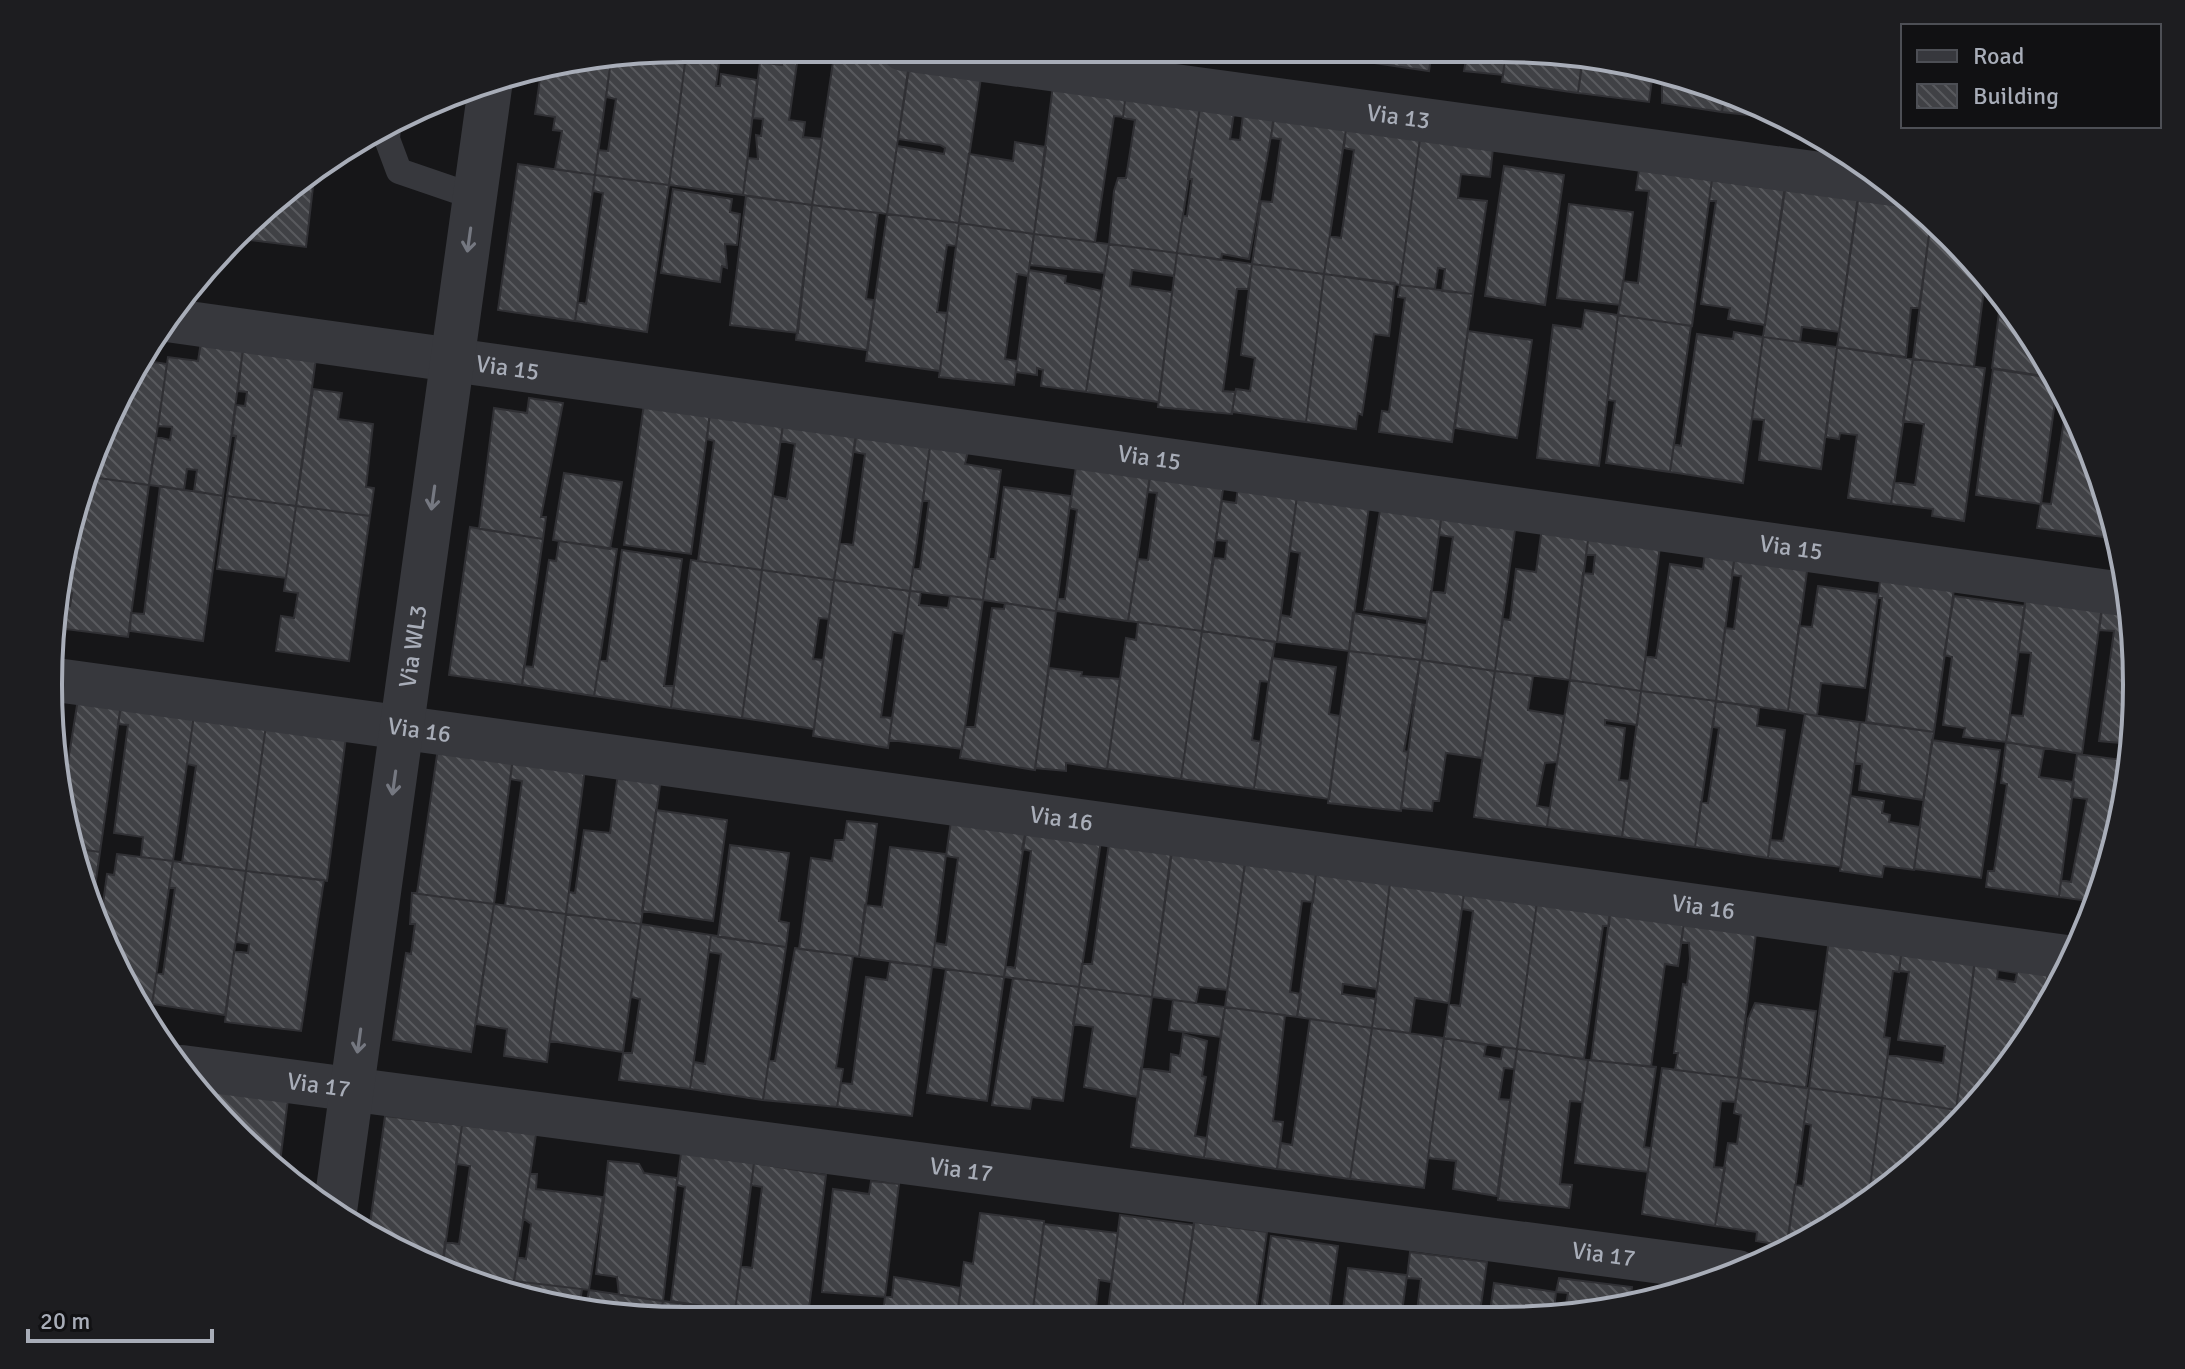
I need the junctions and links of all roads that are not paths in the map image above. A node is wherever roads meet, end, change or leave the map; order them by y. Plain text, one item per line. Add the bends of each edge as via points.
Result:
1 (998, 62) edge
2 (489, 93) edge
3 (387, 138) edge
4 (1864, 180) edge
5 (475, 197) junction
6 (180, 322) edge
7 (453, 359) junction
8 (2116, 593) edge
9 (62, 681) edge
10 (401, 729) junction
11 (2061, 956) edge
12 (196, 1069) edge
13 (352, 1090) junction
14 (337, 1200) edge
15 (1715, 1269) edge

1 - 4 street, Via 13
2 - 5 street, Via WL3
3 - 5 lane via 399,171
5 -> 7 street, Via WL3
6 - 7 street, Via 15
7 - 8 street, Via 15
7 -> 10 street, Via WL3
9 - 10 street, Via 16
10 - 11 street, Via 16
10 -> 13 street, Via WL3
12 - 13 street, Via 17
13 - 14 street, Via WL3
13 - 15 street, Via 17

